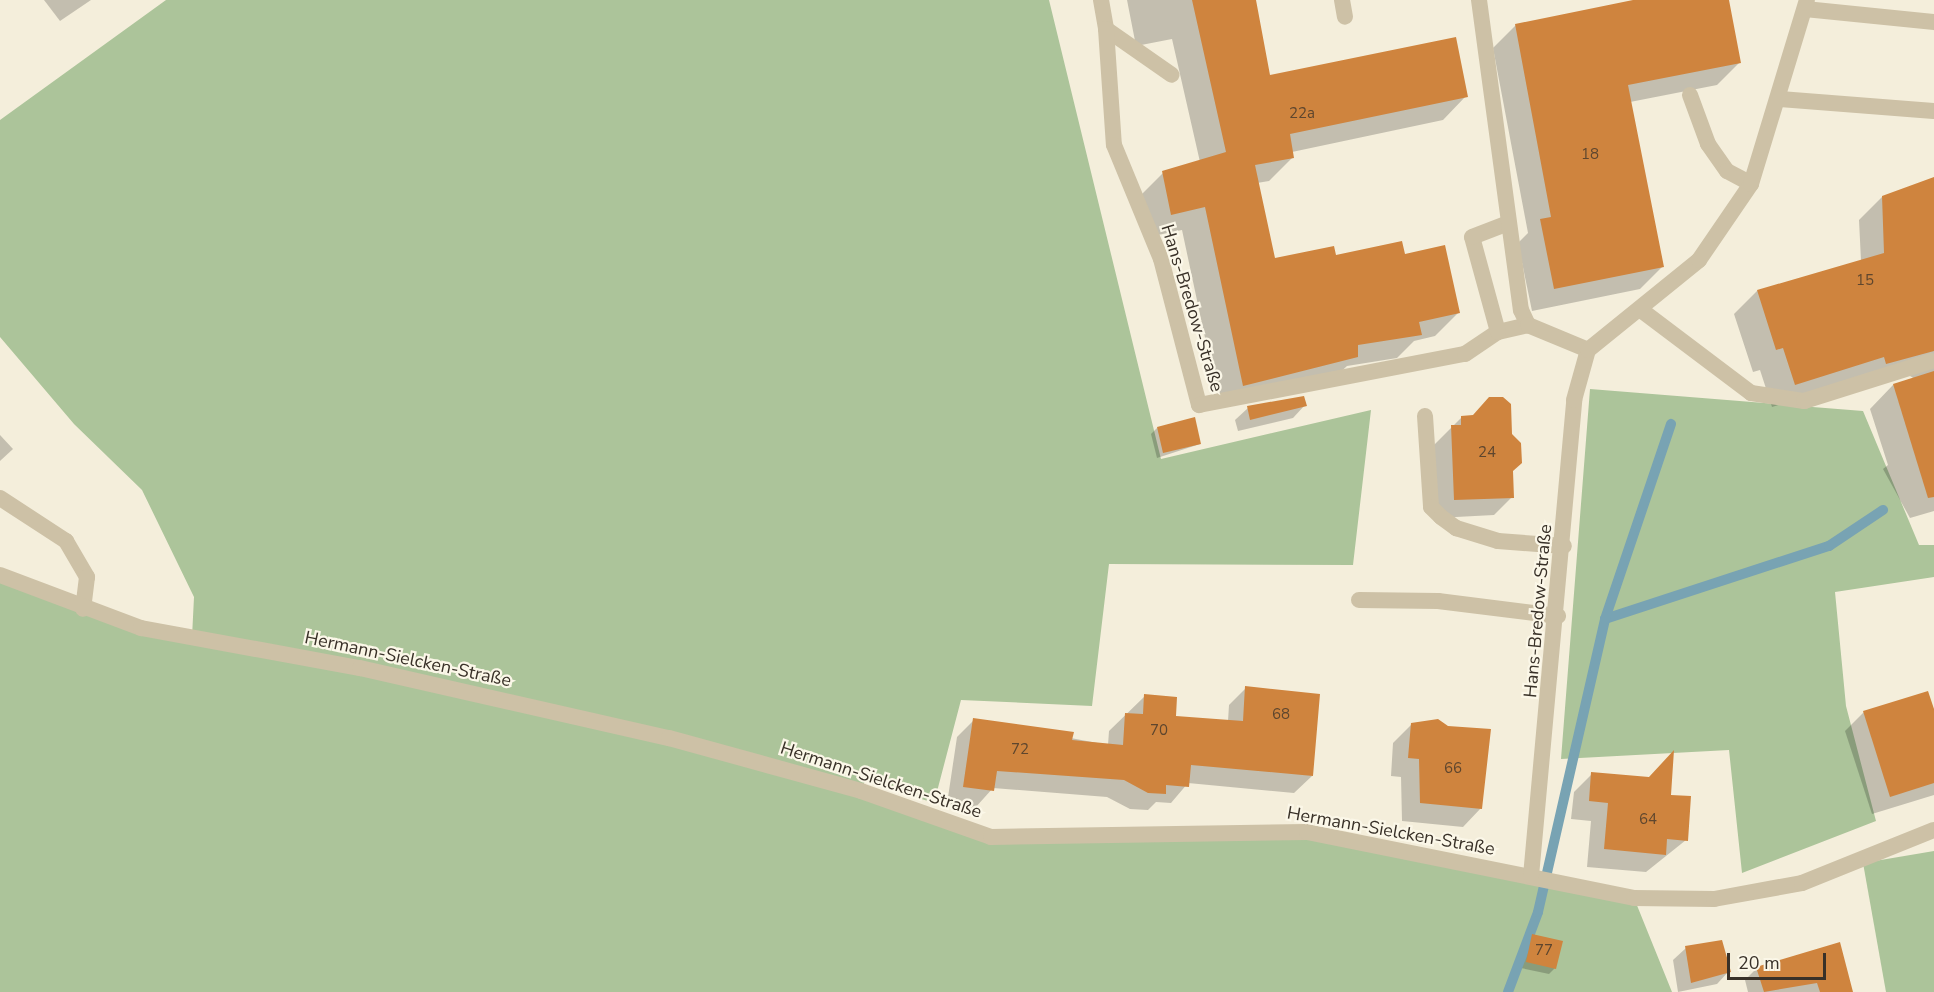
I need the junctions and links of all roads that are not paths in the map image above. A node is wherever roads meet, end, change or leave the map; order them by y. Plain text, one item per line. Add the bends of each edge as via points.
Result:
1 (1101, 0) edge
2 (1479, 0) edge
3 (1806, 4) edge
4 (1934, 22) edge
5 (1106, 29) junction
6 (1172, 75) dead end
7 (1690, 95) dead end
8 (1780, 99) junction
9 (1934, 111) edge
10 (1751, 184) junction
11 (1508, 223) junction
12 (1641, 310) junction
13 (1527, 325) junction
14 (1498, 332) junction
15 (1588, 350) junction
16 (1931, 361) dead end
17 (1425, 416) dead end
18 (0, 498) edge
19 (1564, 546) junction
20 (0, 575) edge
21 (1359, 600) dead end
22 (83, 609) junction
23 (1558, 616) junction
24 (1934, 830) edge
25 (1531, 876) junction

1 - 5 street, Hans-Bredow-Straße
2 - 11 street
3 - 4 street
3 - 8 street
5 - 6 street
5 - 14 street, Hans-Bredow-Straße via 1114,145 1161,259 1199,405 1465,354
7 - 10 street via 1708,144 1727,171
8 - 9 street
8 - 10 street
10 - 12 street via 1699,260
11 - 13 street
11 - 14 street via 1472,237
12 - 15 street
12 - 16 street via 1751,393 1803,400
13 - 14 street, Hans-Bredow-Straße
13 - 15 street
15 - 19 street, Hans-Bredow-Straße via 1574,400
17 - 19 street via 1431,507 1441,517 1456,528 1498,541
18 - 22 street via 66,541 87,577
19 - 23 street, Hans-Bredow-Straße
20 - 22 street, Hermann-Sielcken-Straße
21 - 23 street via 1438,601
22 - 25 street, Hermann-Sielcken-Straße via 141,627 360,668 767,762 991,837 1307,832
23 - 25 street, Hans-Bredow-Straße
24 - 25 street, Hermann-Sielcken-Straße via 1802,883 1714,899 1634,898

